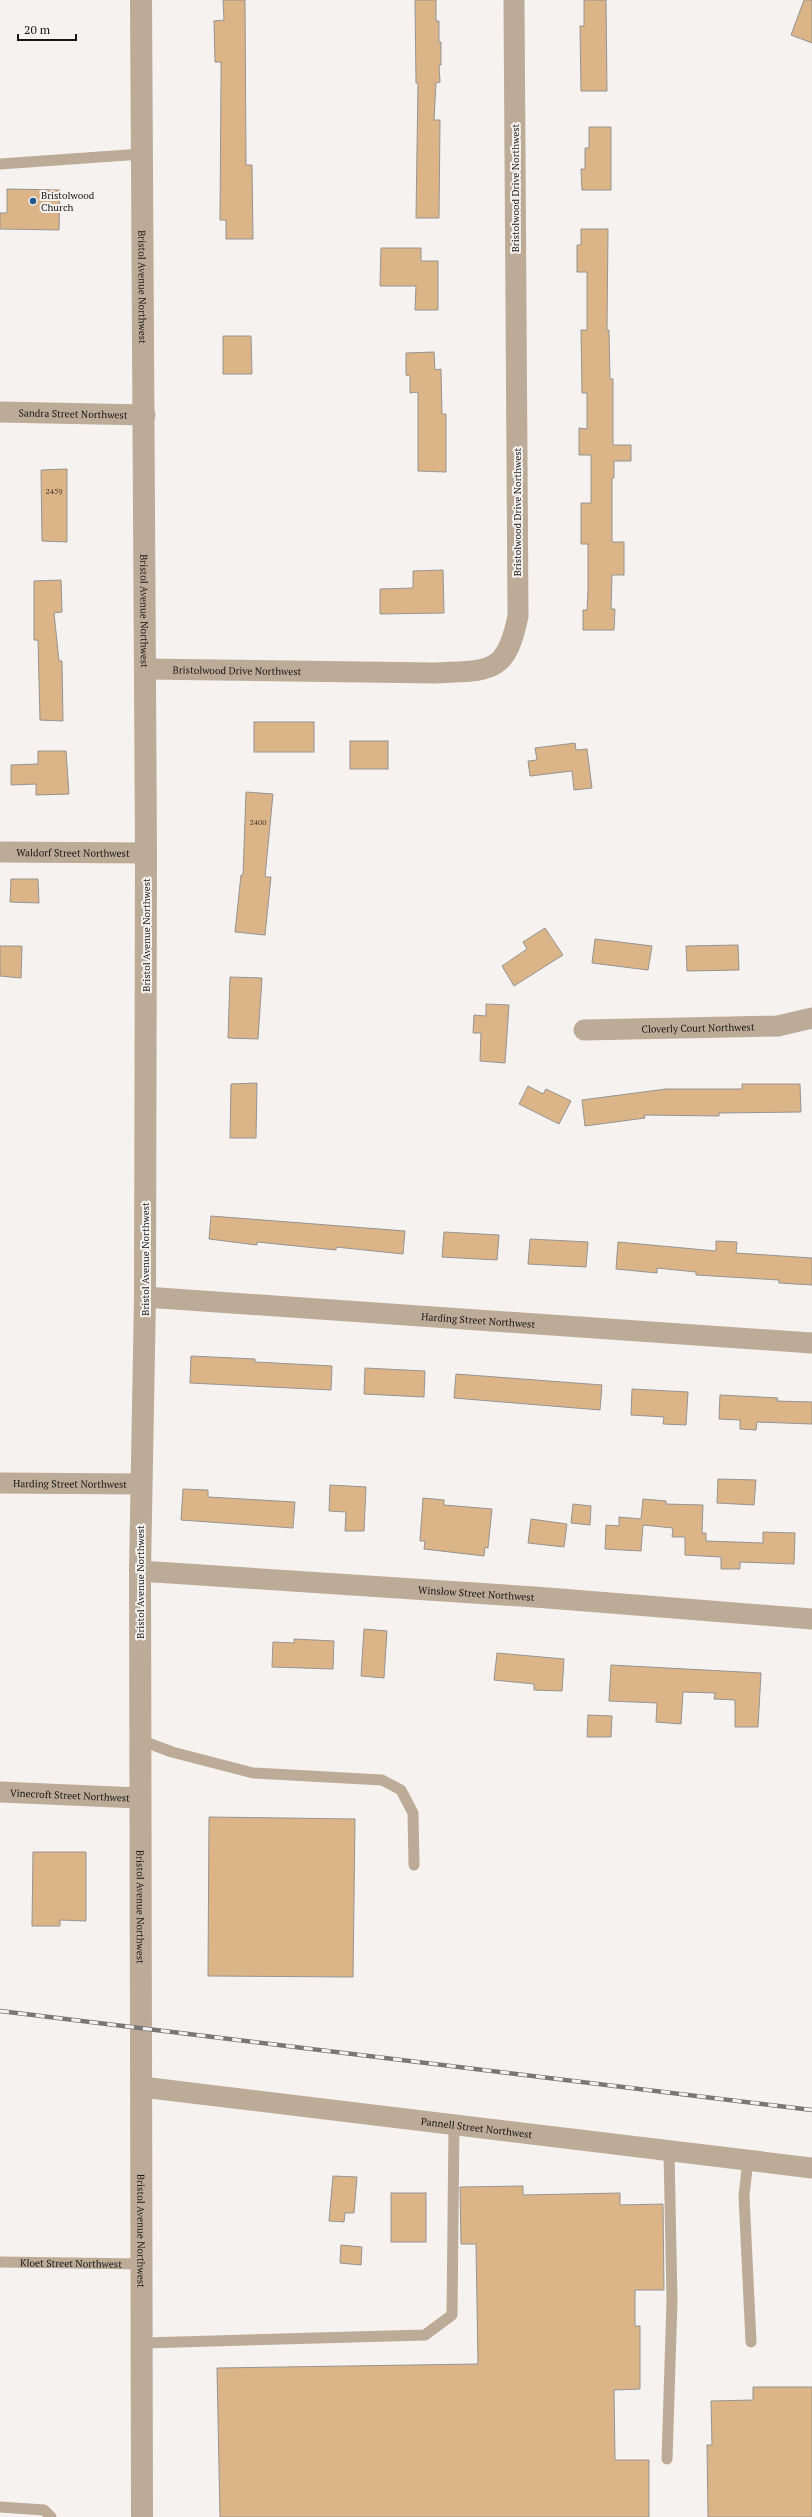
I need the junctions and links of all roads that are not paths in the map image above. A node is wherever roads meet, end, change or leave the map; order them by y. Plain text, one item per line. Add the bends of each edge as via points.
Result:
1 (141, 0) edge
2 (514, 0) edge
3 (142, 154) junction
4 (0, 164) edge
5 (0, 412) edge
6 (145, 415) junction
7 (145, 669) junction
8 (0, 852) edge
9 (146, 853) junction
10 (812, 1018) edge
11 (584, 1030) dead end
12 (145, 1297) junction
13 (812, 1343) edge
14 (0, 1483) edge
15 (140, 1484) junction
16 (140, 1571) junction
17 (812, 1619) edge
18 (140, 1740) junction
19 (0, 1792) edge
20 (139, 1798) junction
21 (414, 1865) dead end
22 (142, 2087) junction
23 (454, 2125) junction
24 (669, 2151) junction
25 (748, 2160) junction
26 (812, 2168) edge
27 (0, 2262) edge
28 (142, 2264) junction
29 (752, 2342) dead end
30 (143, 2343) junction
31 (667, 2459) dead end
32 (0, 2507) edge
33 (51, 2517) edge
34 (142, 2517) edge

1 - 3 street, Bristol Avenue Northwest
2 - 7 street, Bristolwood Drive Northwest via 518,616 513,639 503,660 482,670 435,673
3 - 4 lane
3 - 6 street, Bristol Avenue Northwest
5 - 6 street, Sandra Street Northwest
6 - 7 street, Bristol Avenue Northwest
7 - 9 street, Bristol Avenue Northwest
8 - 9 street, Waldorf Street Northwest
9 - 12 street, Bristol Avenue Northwest
10 - 11 street, Cloverly Court Northwest via 778,1026
12 - 13 street, Harding Street Northwest
12 - 15 street, Bristol Avenue Northwest
14 - 15 street, Harding Street Northwest
15 - 16 street, Bristol Avenue Northwest
16 - 17 street, Winslow Street Northwest via 535,1597
16 - 18 street, Bristol Avenue Northwest
18 - 20 street, Bristol Avenue Northwest
18 - 21 lane via 172,1752 253,1773 382,1780 401,1790 413,1813
19 - 20 street, Vinecroft Street Northwest
20 - 22 street, Bristol Avenue Northwest
22 - 23 street, Pannell Street Northwest
22 - 28 street, Bristol Avenue Northwest
23 - 24 street, Pannell Street Northwest
23 - 30 lane via 452,2315 425,2335
24 - 25 street, Pannell Street Northwest
24 - 31 lane via 672,2301
25 - 26 street, Pannell Street Northwest
25 - 29 lane via 744,2196
27 - 28 lane, Kloet Street Northwest
28 - 30 street, Bristol Avenue Northwest
30 - 34 street, Bristol Avenue Northwest
32 - 33 lane via 44,2510

